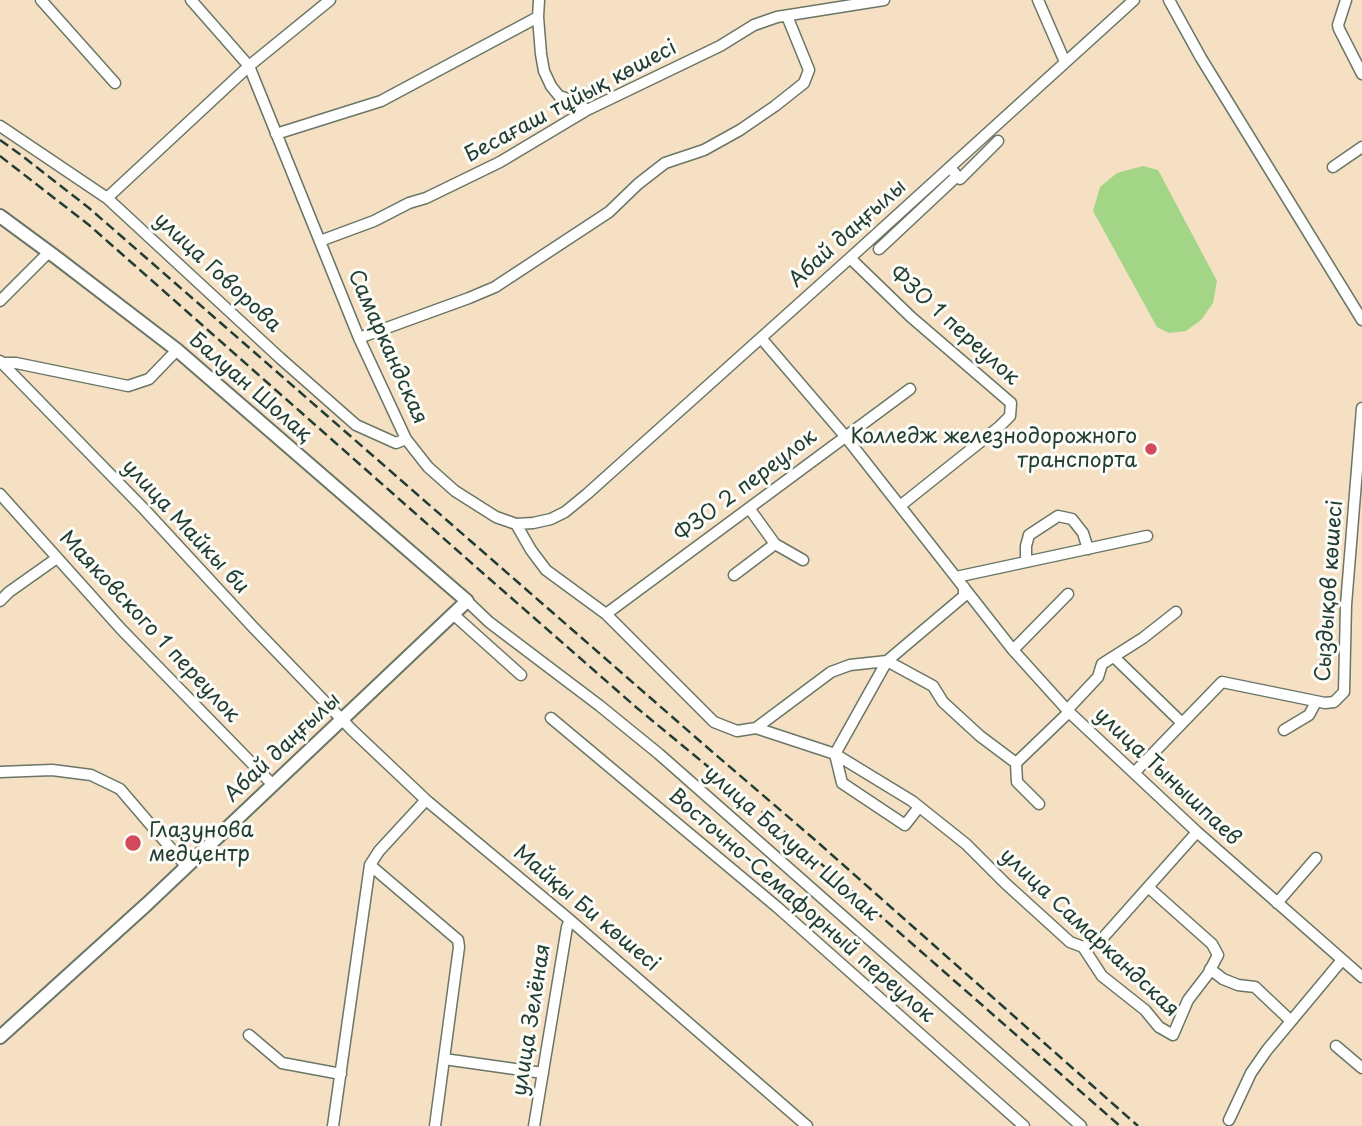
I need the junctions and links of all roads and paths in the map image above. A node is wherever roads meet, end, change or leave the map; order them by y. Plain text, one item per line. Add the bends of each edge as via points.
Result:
1 (41, 0) edge
2 (191, 0) edge
3 (330, 0) edge
4 (539, 0) edge
5 (884, 0) edge
6 (1038, 0) edge
7 (1134, 0) edge
8 (1169, 0) edge
9 (1346, 0) edge
10 (787, 16) junction
11 (538, 17) junction
12 (1065, 62) junction
13 (249, 66) junction
14 (1362, 74) edge
15 (115, 83) dead end
16 (587, 110) junction
17 (0, 126) edge
18 (276, 134) junction
19 (998, 141) dead end
20 (1362, 147) edge
21 (1333, 167) dead end
22 (953, 172) junction
23 (107, 198) junction
24 (0, 216) edge
25 (320, 241) junction
26 (879, 249) dead end
27 (49, 252) junction
28 (850, 258) junction
29 (0, 301) edge
30 (1362, 320) edge
31 (359, 338) junction
32 (761, 338) junction
33 (177, 350) junction
34 (1, 362) edge
35 (910, 389) dead end
36 (1362, 408) edge
37 (845, 436) junction
38 (406, 439) junction
39 (0, 494) edge
40 (900, 506) junction
41 (748, 508) junction
42 (516, 524) junction
43 (1147, 536) dead end
44 (775, 544) junction
45 (1088, 548) junction
46 (57, 558) junction
47 (803, 560) dead end
48 (1026, 562) junction
49 (734, 575) dead end
50 (956, 577) junction
51 (964, 587) junction
52 (1069, 594) dead end
53 (0, 601) edge
54 (467, 601) junction
55 (1176, 611) dead end
56 (606, 614) junction
57 (454, 615) junction
58 (1013, 650) junction
59 (1114, 657) junction
60 (887, 661) junction
61 (521, 676) dead end
62 (1316, 702) junction
63 (1068, 711) junction
64 (551, 718) dead end
65 (342, 719) junction
66 (1182, 723) junction
67 (756, 728) junction
68 (1284, 730) dead end
69 (835, 754) junction
70 (1016, 763) junction
71 (0, 772) edge
72 (1134, 773) junction
73 (272, 784) junction
74 (426, 800) junction
75 (1038, 804) dead end
76 (919, 807) junction
77 (1197, 832) junction
78 (1316, 858) dead end
79 (370, 865) junction
80 (186, 866) junction
81 (1148, 887) junction
82 (1277, 903) junction
83 (570, 920) junction
84 (1083, 947) junction
85 (1342, 960) junction
86 (1210, 969) junction
87 (1362, 977) edge
88 (1291, 1021) junction
89 (249, 1035) dead end
90 (0, 1037) edge
91 (1336, 1046) dead end
92 (444, 1059) junction
93 (1362, 1068) edge
94 (543, 1073) junction
95 (341, 1074) junction
96 (1229, 1121) dead end
97 (333, 1126) edge
98 (435, 1126) edge
99 (534, 1126) edge
100 (807, 1126) edge
101 (1024, 1126) edge
102 (1081, 1126) edge

1 - 15 street
2 - 13 street, Самаркандская
3 - 13 street
4 - 11 street
5 - 10 street, Бесағаш тұйық көшесі
6 - 12 street
7 - 12 street, Абай даңғылы
8 - 30 street
9 - 14 street via 1339,29
10 - 16 street, Бесағаш тұйық көшесі via 754,25
10 - 31 street via 809,70 804,83 775,106 704,150 666,163 609,212 495,287
11 - 16 street via 544,71 551,86 559,96
11 - 18 street via 381,101
12 - 22 street, Абай даңғылы
13 - 18 street, Самаркандская
13 - 23 street
16 - 25 street, Бесағаш тұйық көшесі via 500,162
17 - 23 street, улица Говорова
18 - 25 street, Самаркандская
19 - 22 street via 960,179
20 - 21 street
22 - 26 street
22 - 28 street, Абай даңғылы
23 - 38 street, улица Говорова via 356,425 396,443
24 - 27 main road, Балуан Шолақ
25 - 31 street, Самаркандская
27 - 29 street
27 - 33 main road, Балуан Шолақ
28 - 32 street, Абай даңғылы
28 - 40 street, ФЗО 1 переулок via 1011,403 1010,416 999,427
31 - 38 street, Самаркандская
32 - 37 street
32 - 42 street, Абай даңғылы via 565,512
33 - 34 street via 149,379 128,386
33 - 54 main road, Балуан Шолақ
34 - 65 street, улица Майкы би
35 - 37 street, ФЗО 2 переулок
36 - 62 street, Сыздықов көшесі via 1346,605 1344,692 1334,702
37 - 40 street
37 - 41 street, ФЗО 2 переулок
38 - 42 street, Самаркандская via 455,491
39 - 46 street, Маяковского 1 переулок
40 - 50 street
41 - 44 street
41 - 56 street, ФЗО 2 переулок
42 - 56 street, улица Самаркандская via 547,570
43 - 45 street
44 - 47 street
44 - 49 street
45 - 48 street
45 - 48 street via 1072,520 1058,516 1029,535
46 - 53 street
46 - 73 street, Маяковского 1 переулок
48 - 50 street
50 - 51 street
51 - 58 street, улица Тынышпаев
51 - 60 street via 964,596
52 - 58 street
54 - 57 main road, Абай даңғылы
54 - 102 street, улица Балуан Шолак via 659,754
55 - 59 street
56 - 67 street, улица Самаркандская via 714,722 737,731
57 - 61 street
57 - 65 main road, Абай даңғылы
58 - 63 street, улица Тынышпаев
59 - 63 street via 1102,664 1098,677
59 - 66 street
60 - 67 street via 831,672
60 - 69 street
60 - 70 street via 933,686 943,702
62 - 66 street, Сыздықов көшесі via 1222,682
62 - 68 street via 1308,715
63 - 70 street
63 - 72 street, улица Тынышпаев
64 - 101 street, Восточно-Семафорный переулок via 777,907
65 - 73 main road, Абай даңғылы
65 - 74 street, Майқы Би көшесі
66 - 72 street
67 - 69 street, улица Самаркандская
69 - 76 street, улица Самаркандская
69 - 76 street via 842,783 905,825
70 - 75 street via 1017,782
71 - 80 street via 52,769 92,775 120,789
72 - 77 street, улица Тынышпаев
73 - 80 main road, Абай даңғылы
74 - 79 street
74 - 83 street, Майқы Би көшесі
76 - 84 street, улица Самаркандская via 1070,942
77 - 81 street
77 - 82 street, улица Тынышпаев
78 - 82 street
79 - 92 street via 458,940
79 - 95 street
80 - 90 main road, Абай даңғылы
81 - 84 street via 1101,940
81 - 86 street via 1212,944 1218,954
82 - 85 street, улица Тынышпаев
83 - 94 street, улица Зелёная
83 - 100 street, Майқы Би көшесі
84 - 86 street, улица Самаркандская via 1102,976 1173,1035 1188,1000
85 - 87 street, улица Тынышпаев
85 - 88 street
86 - 88 street via 1223,979 1255,987
88 - 96 street via 1251,1073
89 - 95 street via 282,1063
91 - 93 street
92 - 94 street
92 - 98 street
94 - 99 street, улица Зелёная
95 - 97 street

